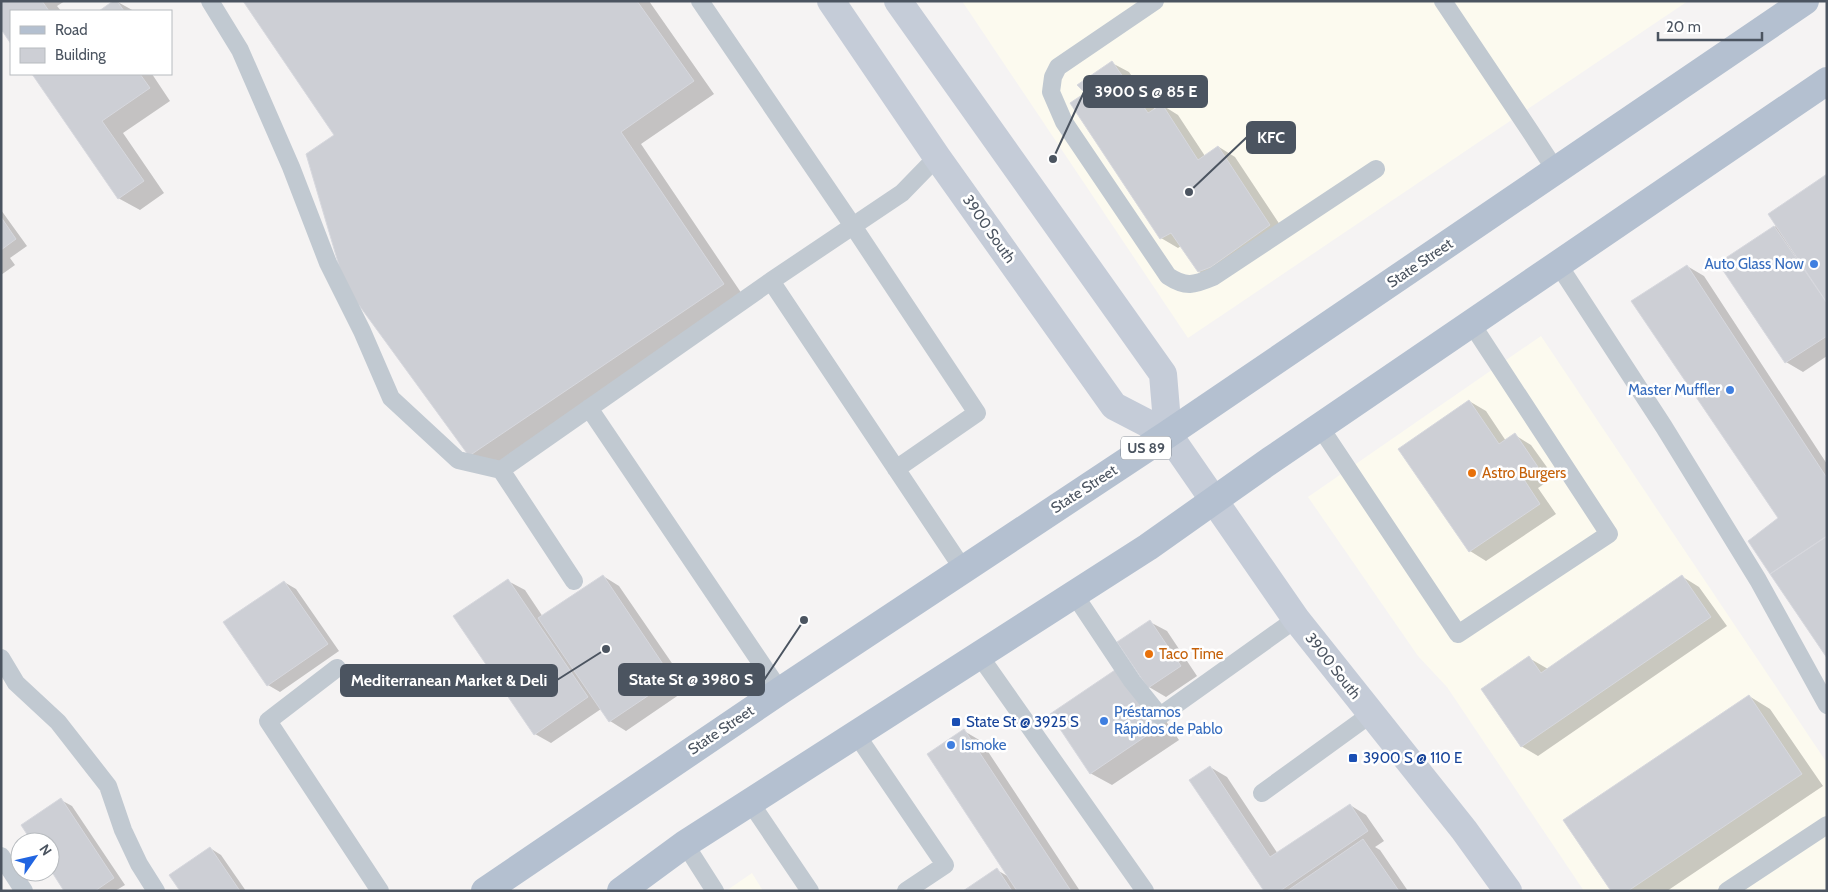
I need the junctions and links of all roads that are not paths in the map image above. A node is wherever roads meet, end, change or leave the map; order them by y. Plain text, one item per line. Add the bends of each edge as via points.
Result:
1 (210, 1) edge
2 (700, 1) edge
3 (831, 1) edge
4 (898, 1) edge
5 (1155, 1) edge
6 (1443, 1) edge
7 (1805, 1) edge
8 (1827, 81) edge
9 (937, 157) junction
10 (1376, 169) dead end
11 (1556, 172) junction
12 (853, 226) junction
13 (1558, 264) junction
14 (772, 281) junction
15 (1471, 323) junction
16 (590, 408) junction
17 (1320, 427) junction
18 (1168, 434) junction
19 (896, 468) junction
20 (501, 470) junction
21 (1214, 501) junction
22 (963, 569) junction
23 (574, 581) dead end
24 (1074, 594) junction
25 (1296, 619) junction
26 (979, 655) junction
27 (1, 658) edge
28 (337, 668) dead end
29 (780, 691) junction
30 (1827, 705) edge
31 (1371, 714) junction
32 (856, 734) junction
33 (1262, 793) dead end
34 (750, 802) junction
35 (1827, 825) edge
36 (685, 844) junction
37 (1, 856) edge
38 (1505, 890) edge
39 (24, 891) edge
40 (156, 891) edge
41 (380, 891) edge
42 (485, 891) edge
43 (622, 891) edge
44 (715, 891) edge
45 (810, 891) edge
46 (906, 891) edge
47 (1145, 891) edge
48 (1728, 891) edge

1 - 20 lane via 240,50 328,263 391,398 458,460
2 - 12 lane
3 - 9 main road, 3900 South
4 - 18 main road, 3900 South via 1163,374
5 - 10 lane via 1058,67 1051,92 1064,122 1168,276 1188,286 1213,277
6 - 11 lane
7 - 11 main road, State Street / US 89
8 - 13 main road
9 - 12 lane via 902,193
9 - 18 main road, 3900 South via 1114,406
11 - 18 main road, State Street / US 89
12 - 14 lane
12 - 19 lane via 977,413
13 - 15 main road
13 - 30 lane via 1758,580
14 - 16 lane
14 - 19 lane
15 - 17 main road
15 - 17 lane via 1609,534 1458,634
16 - 20 lane
16 - 29 lane
17 - 21 main road
18 - 21 main road, 3900 South
18 - 22 main road, State Street / US 89
19 - 22 lane
20 - 23 lane
21 - 24 main road
21 - 25 main road, 3900 South
22 - 29 main road, State Street / US 89
24 - 25 lane via 1132,681 1160,716
24 - 26 main road
25 - 31 main road, 3900 South
26 - 32 main road
26 - 47 lane
27 - 40 lane via 16,683 58,722 108,786 123,830
28 - 41 lane via 268,721
29 - 42 main road, State Street / US 89
31 - 33 lane
31 - 38 main road, 3900 South via 1464,830
32 - 34 main road
32 - 46 lane via 945,865
34 - 36 main road
34 - 45 lane
35 - 48 lane
36 - 43 main road
36 - 44 lane
37 - 39 lane

